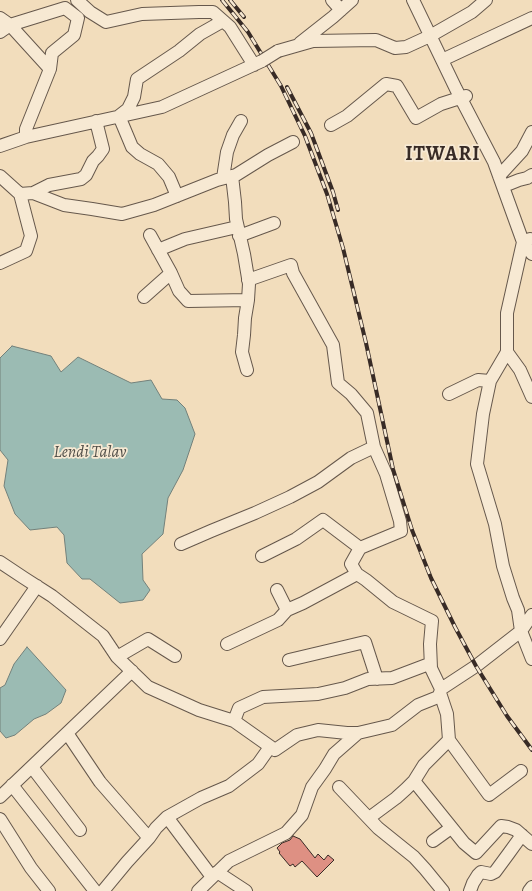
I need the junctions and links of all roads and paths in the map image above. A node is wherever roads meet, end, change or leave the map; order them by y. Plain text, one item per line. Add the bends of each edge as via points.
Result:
1 (77, 0) edge
2 (332, 0) edge
3 (352, 0) edge
4 (486, 0) edge
5 (416, 1) edge
6 (341, 10) junction
7 (532, 18) edge
8 (223, 21) junction
9 (3, 25) edge
10 (432, 34) junction
11 (296, 46) junction
12 (444, 58) junction
13 (258, 63) junction
14 (50, 70) junction
15 (463, 97) junction
16 (119, 116) junction
17 (96, 121) junction
18 (241, 121) dead end
19 (331, 125) dead end
20 (532, 132) edge
21 (26, 137) junction
22 (2, 142) edge
23 (293, 142) dead end
24 (501, 173) junction
25 (532, 175) edge
26 (0, 176) edge
27 (227, 177) junction
28 (509, 184) junction
29 (33, 193) junction
30 (20, 194) junction
31 (177, 196) junction
32 (274, 223) dead end
33 (238, 232) junction
34 (150, 234) dead end
35 (528, 241) edge
36 (158, 250) junction
37 (532, 254) edge
38 (0, 263) edge
39 (171, 273) junction
40 (248, 280) junction
41 (144, 297) dead end
42 (248, 300) junction
43 (507, 352) junction
44 (247, 370) dead end
45 (490, 381) junction
46 (449, 394) dead end
47 (532, 397) edge
48 (374, 447) junction
49 (181, 544) dead end
50 (360, 548) junction
51 (262, 556) dead end
52 (0, 562) edge
53 (357, 574) junction
54 (37, 586) junction
55 (277, 590) dead end
56 (287, 610) junction
57 (532, 615) edge
58 (521, 631) junction
59 (0, 639) edge
60 (227, 644) dead end
61 (175, 656) dead end
62 (117, 657) junction
63 (532, 659) edge
64 (289, 660) dead end
65 (431, 668) junction
66 (132, 671) junction
67 (377, 678) junction
68 (441, 691) junction
69 (234, 720) junction
70 (67, 733) junction
71 (358, 733) junction
72 (449, 740) junction
73 (270, 747) junction
74 (32, 767) junction
75 (521, 772) dead end
76 (414, 781) junction
77 (12, 785) junction
78 (339, 787) dead end
79 (0, 797) edge
80 (167, 817) junction
81 (369, 818) junction
82 (0, 819) edge
83 (451, 828) junction
84 (80, 830) dead end
85 (522, 834) junction
86 (149, 838) junction
87 (433, 841) dead end
88 (532, 844) edge
89 (215, 874) junction
90 (532, 887) edge
91 (49, 891) edge
92 (95, 891) edge
93 (103, 891) edge
94 (198, 891) edge
95 (246, 891) edge
96 (443, 891) edge
97 (470, 891) edge
98 (529, 891) edge

1 - 8 street via 106,22 142,14 199,12 213,12
2 - 6 street
3 - 6 street
4 - 10 street via 472,12
5 - 10 street
6 - 11 street
7 - 12 street
8 - 13 street
8 - 16 street via 200,34 180,51 137,79 134,97 128,109
9 - 14 street
9 - 14 street via 65,8 78,18 74,35 52,53
10 - 11 street via 406,47 395,48 376,40 313,41
10 - 12 street
11 - 13 street, bridge via 278,51
12 - 15 street
13 - 16 street via 162,107
14 - 21 street via 26,129
15 - 19 street via 441,104 416,118 396,86 386,84 347,116
15 - 24 street via 498,157
16 - 17 street
16 - 31 street via 132,147 162,168
17 - 21 street
17 - 29 street via 103,149 86,175 49,185
18 - 27 street via 227,152
20 - 24 street via 522,151
21 - 22 street
23 - 27 street via 236,175
24 - 28 street
24 - 35 street
25 - 28 street
26 - 30 street
27 - 31 street
27 - 33 street
28 - 35 street
29 - 30 street
29 - 31 street via 64,205 122,214
30 - 38 street via 31,236 26,251
32 - 33 street
33 - 36 street via 186,239
33 - 40 street
34 - 36 street
35 - 37 street
35 - 43 street via 507,313
36 - 39 street
39 - 41 street
39 - 42 street via 179,291 188,301
40 - 42 street
40 - 48 street via 291,265 333,345 338,383 367,413
42 - 44 street via 242,352
43 - 45 street
43 - 47 street via 520,370
45 - 46 street via 478,380
45 - 58 street via 477,464 495,524 503,566 518,610
48 - 49 street via 351,458 318,482 290,497
48 - 50 street via 386,474 401,531
50 - 51 street via 323,520 296,539
50 - 53 street via 351,564
52 - 54 street
53 - 56 street
53 - 65 street via 393,602 432,621
54 - 59 street
54 - 62 street via 103,636
55 - 56 street
56 - 60 street via 278,620
57 - 58 street
58 - 63 street
58 - 68 street
61 - 62 street via 148,639
62 - 66 street
64 - 67 street via 365,642
65 - 67 street via 429,664 392,678
65 - 68 street
66 - 69 street via 148,687 199,710
66 - 70 street
67 - 69 street via 318,694 263,697 239,708
68 - 71 street via 438,697 418,705 392,725
68 - 72 street via 447,714
69 - 73 street
70 - 74 street
70 - 86 street via 100,782
71 - 73 street via 318,730 297,735 275,750
71 - 89 street via 334,754 312,787 302,815 286,833 229,861
72 - 75 street via 489,795
72 - 76 street via 424,765
73 - 80 street via 258,764 229,786
74 - 77 street
74 - 84 street
76 - 81 street
76 - 83 street
77 - 79 street
77 - 92 street
78 - 81 street
80 - 86 street
80 - 89 street
81 - 96 street via 414,857
82 - 91 street
83 - 85 street via 476,853 501,826 508,826
83 - 87 street
85 - 88 street
85 - 97 street via 495,872 481,872
86 - 93 street
89 - 94 street
89 - 95 street
90 - 98 street

